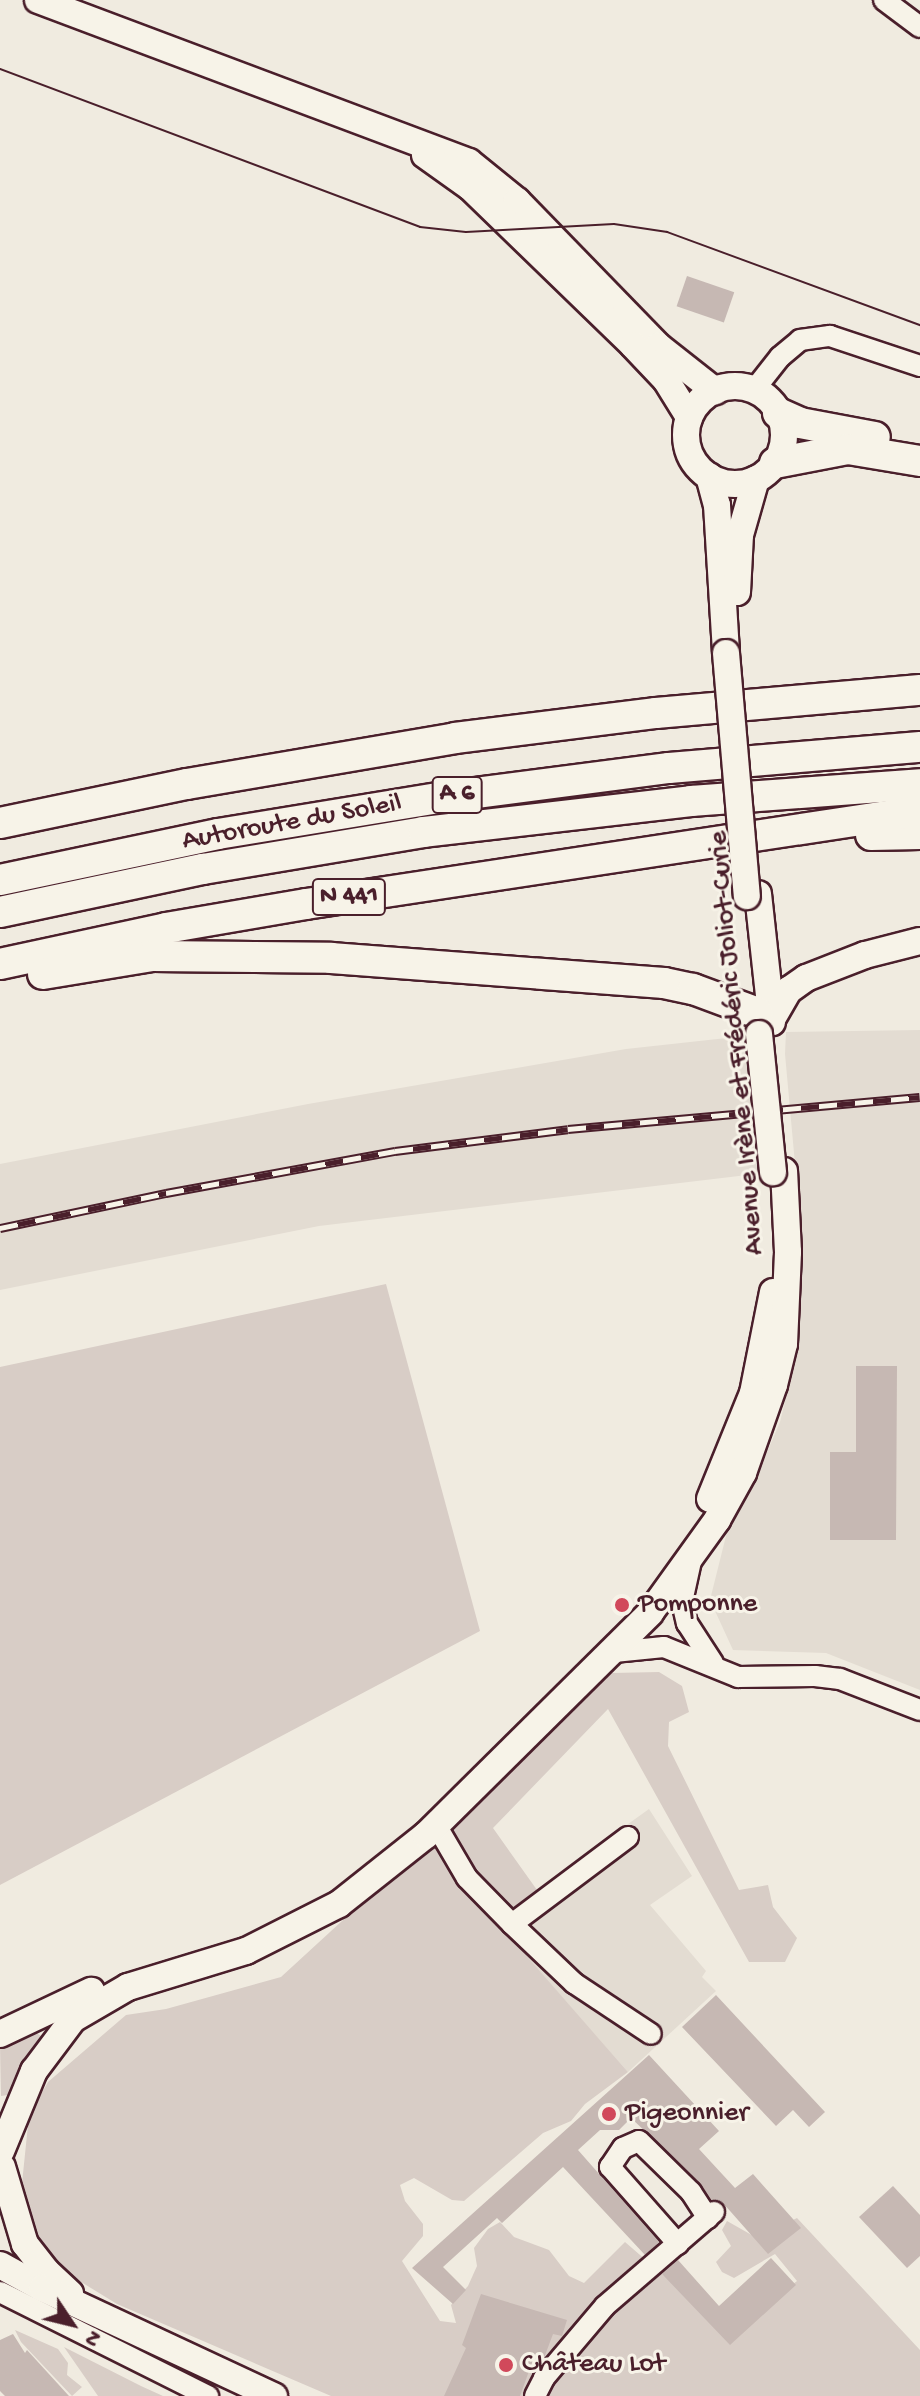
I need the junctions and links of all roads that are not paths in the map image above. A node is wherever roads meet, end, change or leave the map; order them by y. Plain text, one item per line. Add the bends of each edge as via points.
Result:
1 (38, 0) edge
2 (884, 0) edge
3 (920, 27) edge
4 (403, 139) junction
5 (920, 366) edge
6 (754, 390) junction
7 (715, 391) junction
8 (778, 413) junction
9 (689, 417) junction
10 (920, 444) edge
11 (920, 461) edge
12 (766, 471) junction
13 (709, 476) junction
14 (732, 652) junction
15 (920, 690) edge
16 (920, 747) edge
17 (920, 784) edge
18 (920, 811) edge
19 (0, 823) edge
20 (920, 834) edge
21 (701, 845) junction
22 (0, 880) edge
23 (0, 912) edge
24 (920, 941) edge
25 (0, 964) edge
26 (0, 981) edge
27 (765, 1025) junction
28 (779, 1171) junction
29 (691, 1558) junction
30 (614, 1652) junction
31 (715, 1667) junction
32 (920, 1710) edge
33 (436, 1825) junction
34 (628, 1837) dead end
35 (512, 1924) junction
36 (0, 2034) edge
37 (651, 2034) dead end
38 (1, 2159) edge
39 (678, 2244) junction
40 (0, 2265) edge
41 (0, 2292) edge
42 (85, 2307) junction
43 (208, 2396) edge
44 (274, 2396) edge
45 (535, 2396) edge

1 - 4 main road
2 - 3 street
4 - 7 main road via 440,148 481,171 658,346
4 - 9 main road via 470,187 655,368
5 - 6 street via 830,336 800,340
6 - 7 main road
6 - 8 main road
7 - 9 main road
8 - 10 highway via 800,423
8 - 12 main road via 783,438
9 - 13 main road via 686,443
11 - 12 highway via 848,449
12 - 13 main road via 732,484
12 - 14 main road, Avenue Irène et Frédéric Joliot-Curie via 740,535
13 - 14 main road, Avenue Irène et Frédéric Joliot-Curie via 717,505
14 - 27 main road, Avenue Irène et Frédéric Joliot-Curie, bridge
15 - 19 highway via 656,713 455,738
16 - 22 highway, Autoroute du Soleil / A 6 via 669,768 445,797 218,834
17 - 23 highway, Autoroute du Soleil / A 6 via 691,801 424,832 203,869
18 - 21 highway, N 441
20 - 21 highway
21 - 25 highway, N 441 via 291,906
24 - 27 main road via 806,978 789,990
26 - 27 highway via 153,956 331,958 664,983 693,989
27 - 28 main road, Avenue Irène et Frédéric Joliot-Curie, bridge
28 - 29 main road, Avenue Irène et Frédéric Joliot-Curie via 788,1252 784,1344 743,1473
28 - 36 main road, Avenue Irène et Frédéric Joliot-Curie via 773,1294 744,1421 704,1511 614,1633 421,1821 367,1869 317,1903 251,1933 121,1977
29 - 30 main road, Avenue Irène et Frédéric Joliot-Curie
29 - 31 street via 682,1602 687,1623
30 - 31 street via 664,1647
30 - 33 main road, Avenue Irène et Frédéric Joliot-Curie
31 - 32 street via 738,1677 840,1679
33 - 35 street via 467,1878
33 - 38 main road, Avenue Irène et Frédéric Joliot-Curie via 339,1904 246,1951 128,1987 73,2019 34,2071
34 - 35 street
35 - 37 street via 574,1983
38 - 42 main road via 25,2244
39 - 39 street via 711,2215 639,2141 623,2148 610,2167
39 - 45 street via 605,2306
40 - 42 main road
41 - 43 street
42 - 44 main road

